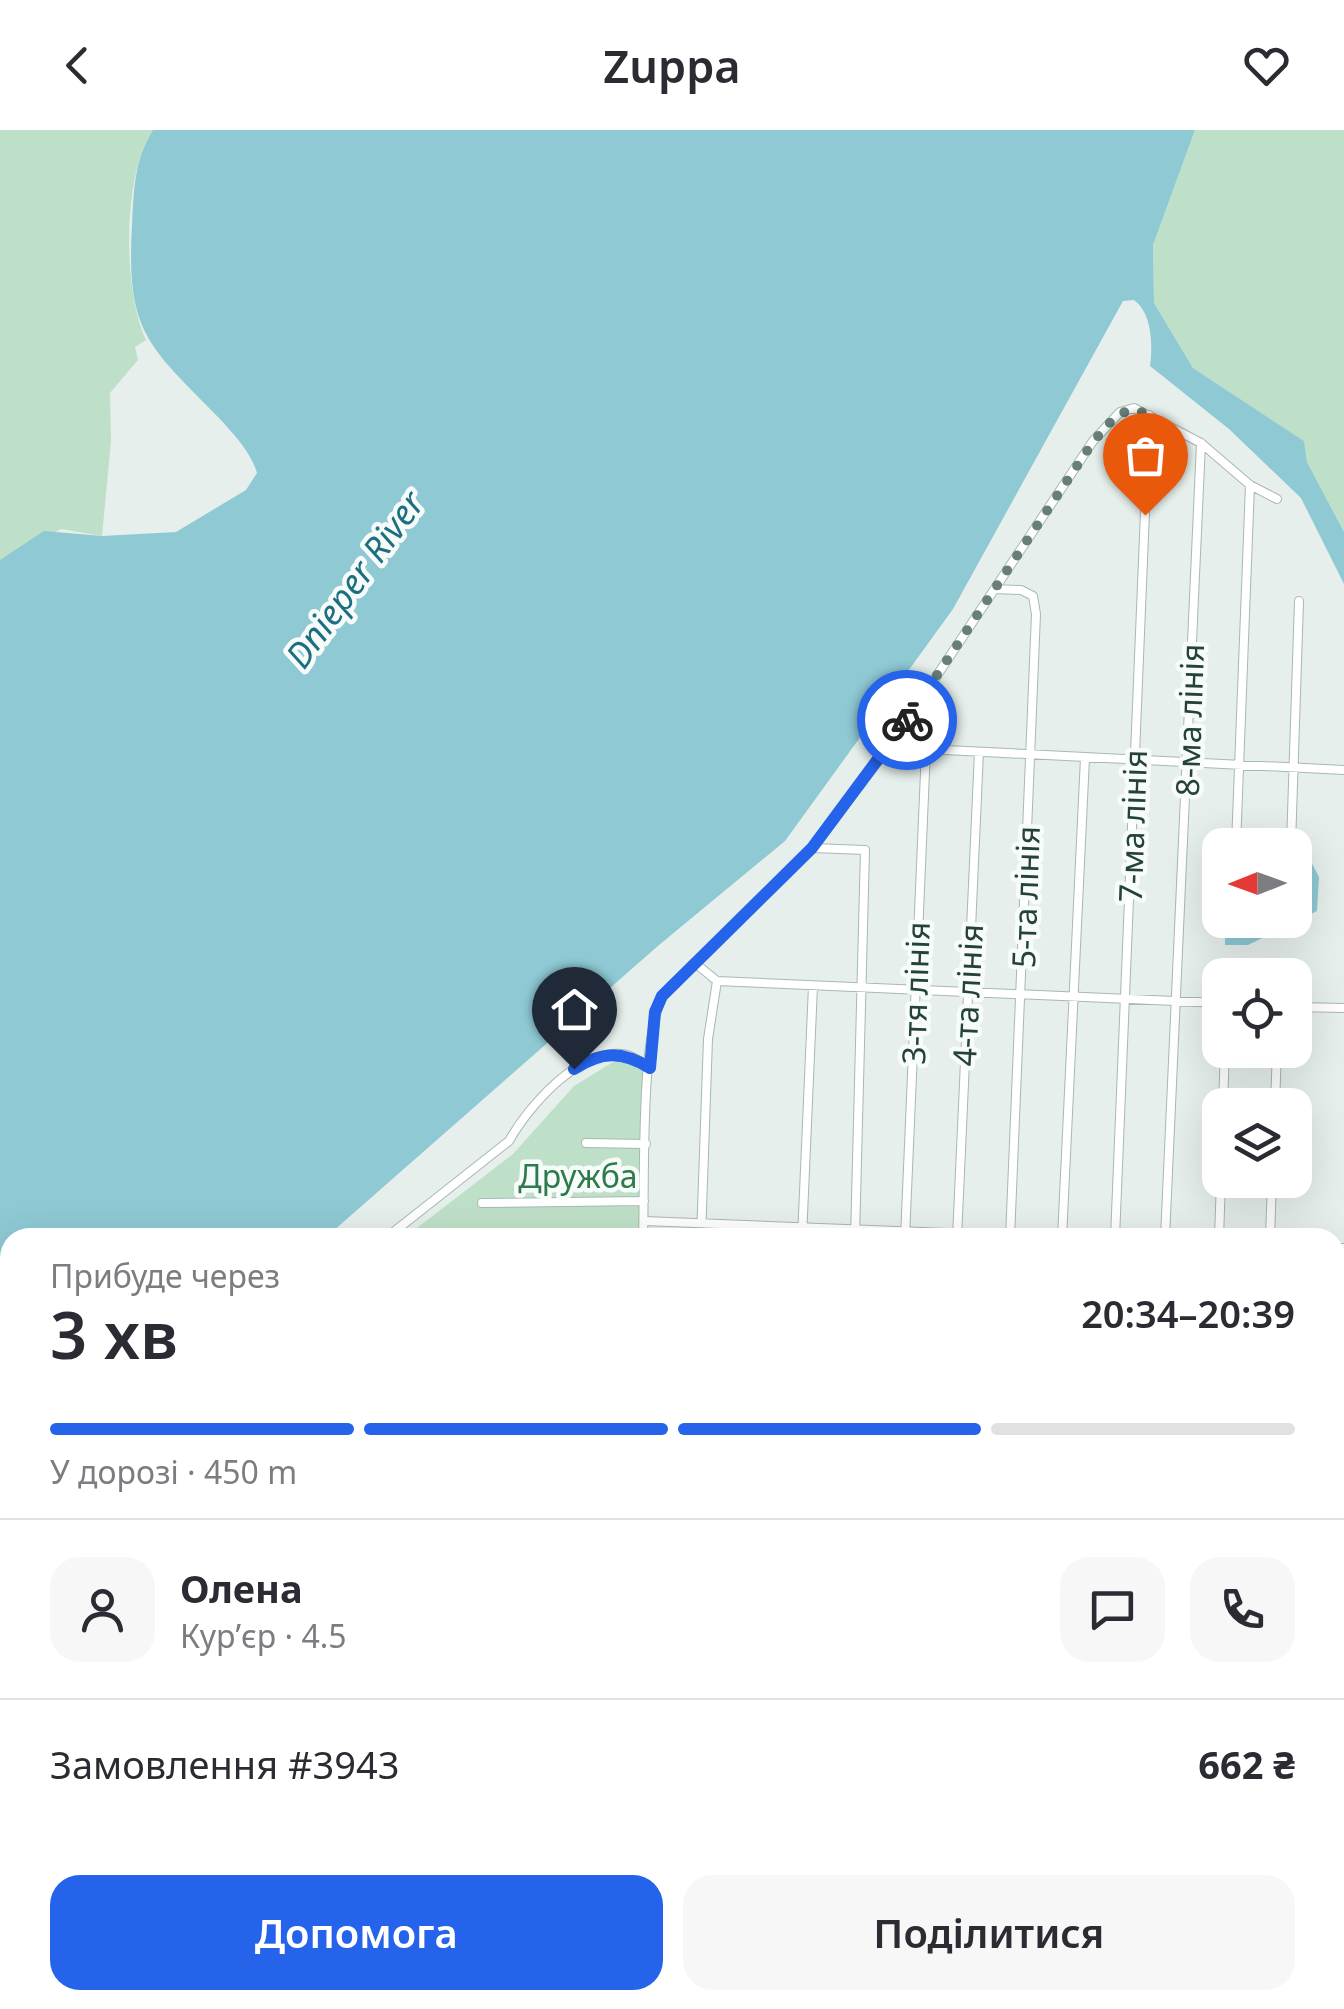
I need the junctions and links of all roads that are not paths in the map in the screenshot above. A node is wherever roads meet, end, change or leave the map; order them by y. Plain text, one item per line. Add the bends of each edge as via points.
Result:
1 (1149, 415) junction
2 (1201, 443) junction
3 (1250, 486) junction
4 (1277, 500) dead end
5 (994, 589) junction
6 (1299, 601) dead end
7 (892, 743) junction
8 (926, 749) junction
9 (979, 752) junction
10 (1030, 754) junction
11 (1084, 758) junction
12 (1135, 760) junction
13 (1189, 762) junction
14 (1238, 765) junction
15 (1294, 768) junction
16 (1344, 770) edge
17 (1236, 828) edge
18 (1292, 828) edge
19 (812, 848) junction
20 (694, 963) junction
21 (717, 980) junction
22 (812, 986) junction
23 (862, 990) junction
24 (914, 992) junction
25 (967, 993) junction
26 (1021, 995) junction
27 (1074, 996) junction
28 (1125, 1001) junction
29 (1176, 1002) junction
30 (1202, 1003) edge
31 (1312, 1007) edge
32 (1344, 1008) edge
33 (650, 1068) junction
34 (586, 1143) dead end
35 (646, 1144) junction
36 (1219, 1198) edge
37 (1271, 1198) edge
38 (644, 1201) junction
39 (482, 1204) dead end
40 (644, 1221) junction
41 (702, 1222) junction
42 (802, 1225) junction
43 (399, 1228) edge
44 (644, 1228) edge
45 (702, 1228) edge
46 (825, 1228) edge
47 (855, 1228) edge
48 (905, 1228) edge
49 (957, 1228) edge
50 (1010, 1228) edge
51 (1062, 1228) edge
52 (1114, 1228) edge
53 (1166, 1228) edge
54 (1218, 1228) edge
55 (1270, 1228) edge

1 - 2 street
1 - 5 street via 1134,408 1120,412 1093,442
1 - 12 street, 7-ма лінія
2 - 3 street
2 - 13 street, 8-ма лінія
3 - 4 street
3 - 14 street
5 - 7 street
5 - 10 street, 5-та лінія via 1033,596
6 - 15 street
7 - 8 street
7 - 19 street
8 - 9 street
8 - 24 street, 3-тя лінія
9 - 10 street
9 - 25 street, 4-та лінія
10 - 11 street
10 - 26 street, 5-та лінія
11 - 12 street
11 - 27 street
12 - 13 street
12 - 28 street, 7-ма лінія
13 - 14 street
13 - 29 street, 8-ма лінія
14 - 15 street
14 - 17 street
15 - 16 street
15 - 18 street
19 - 20 street
19 - 23 street via 865,850
20 - 21 street
20 - 33 street via 655,1012
21 - 22 street
21 - 41 street via 708,1039
22 - 23 street
22 - 42 street
23 - 24 street
23 - 47 street
24 - 25 street
24 - 48 street, 3-тя лінія
25 - 26 street
25 - 49 street, 4-та лінія
26 - 27 street
26 - 50 street, 5-та лінія
27 - 28 street
27 - 51 street
28 - 29 street
28 - 52 street, 7-ма лінія
29 - 30 street
29 - 53 street, 8-ма лінія
31 - 32 street
33 - 35 street
33 - 43 street via 628,1055 589,1060 520,1120 510,1142
34 - 35 street
35 - 38 street
36 - 54 street
37 - 55 street
38 - 39 street
38 - 40 street
40 - 41 street
40 - 44 street
41 - 42 street
41 - 45 street
42 - 46 street

